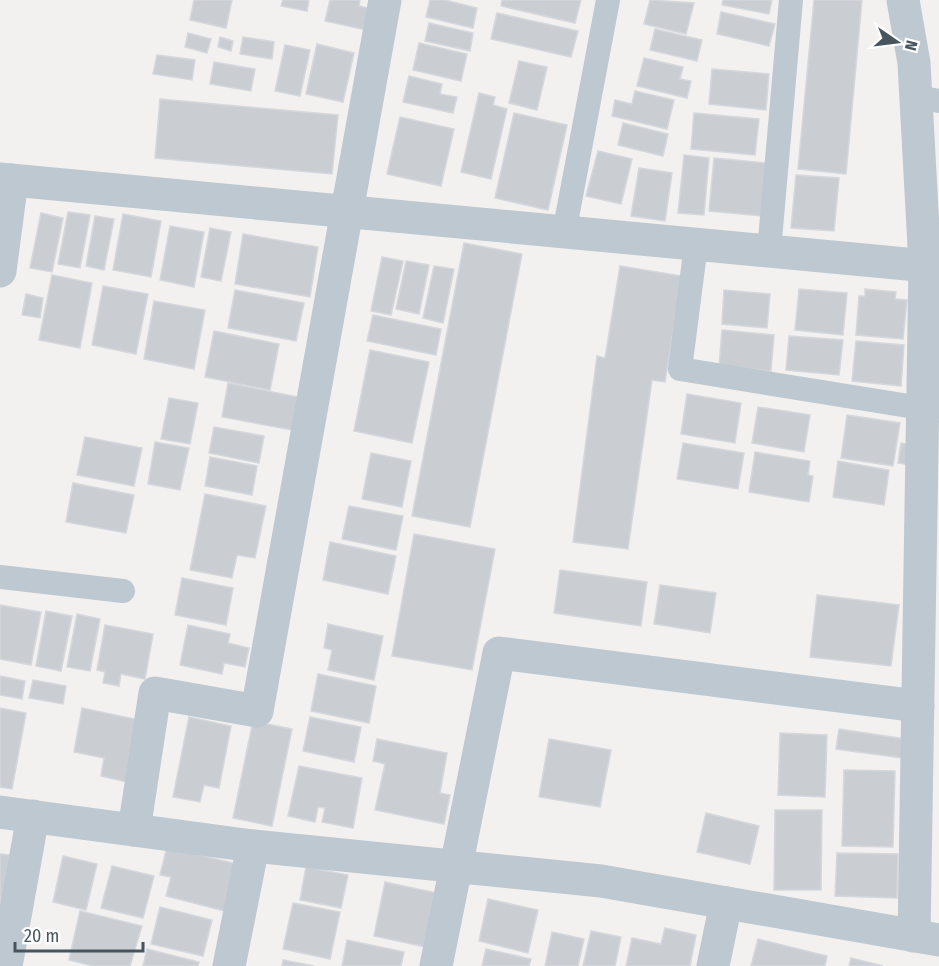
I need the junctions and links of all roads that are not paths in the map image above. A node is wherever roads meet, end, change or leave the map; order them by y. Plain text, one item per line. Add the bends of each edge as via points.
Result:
1 (385, 0) edge
2 (608, 0) edge
3 (791, 0) edge
4 (903, 0) edge
5 (927, 99) edge
6 (6, 180) edge
7 (345, 212) junction
8 (564, 233) junction
9 (696, 245) junction
10 (769, 251) junction
11 (932, 266) edge
12 (0, 271) edge
13 (931, 410) edge
14 (930, 532) edge
15 (0, 577) edge
16 (123, 591) dead end
17 (918, 706) junction
18 (0, 812) edge
19 (33, 816) junction
20 (134, 830) junction
21 (253, 846) junction
22 (457, 866) junction
23 (726, 903) junction
24 (927, 938) edge
25 (6, 966) edge
26 (229, 966) edge
27 (436, 966) edge
28 (713, 966) edge

1 - 7 street
2 - 8 lane
3 - 10 lane
4 - 5 street via 914,63
5 - 11 street
6 - 7 street
6 - 12 street
7 - 8 street
7 - 20 street via 257,711 155,693
8 - 9 street
9 - 10 street
9 - 13 lane via 680,369
10 - 11 street
11 - 13 street
13 - 14 street
14 - 17 street
15 - 16 lane
17 - 22 street via 499,653
17 - 24 street
18 - 19 street
19 - 20 street
19 - 25 street
20 - 21 street
21 - 22 street
21 - 26 street
22 - 23 street via 601,881
22 - 27 street
23 - 24 street
23 - 28 street

